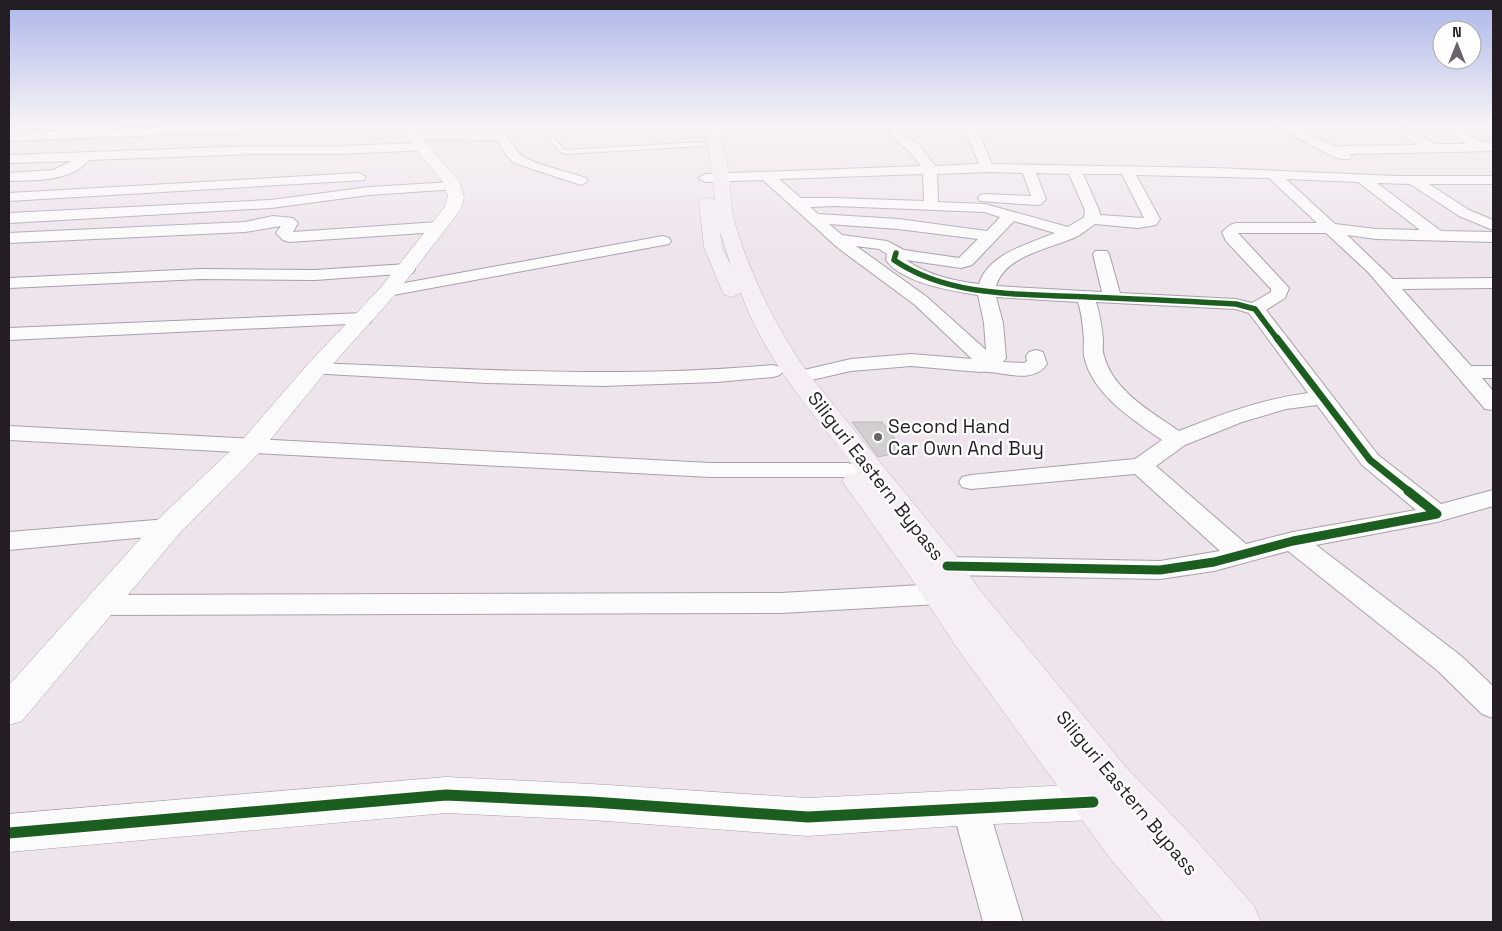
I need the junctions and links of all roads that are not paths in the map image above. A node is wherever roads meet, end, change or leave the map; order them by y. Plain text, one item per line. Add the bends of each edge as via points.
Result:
1 (71, 168) edge
2 (240, 168) dead end
3 (434, 168) edge
4 (545, 168) edge
5 (710, 168) edge
6 (720, 168) edge
7 (979, 168) edge
8 (1355, 168) edge
9 (1360, 168) edge
10 (1361, 168) edge
11 (930, 169) junction
12 (1028, 169) junction
13 (1074, 170) junction
14 (885, 171) junction
15 (1128, 171) junction
16 (373, 176) dead end
17 (767, 176) junction
18 (1274, 176) junction
19 (9, 177) edge
20 (439, 177) junction
21 (713, 178) junction
22 (581, 180) dead end
23 (1414, 180) junction
24 (1493, 180) edge
25 (982, 185) junction
26 (224, 186) junction
27 (9, 197) edge
28 (796, 203) junction
29 (883, 204) junction
30 (931, 205) junction
31 (1010, 216) junction
32 (9, 218) edge
33 (813, 218) junction
34 (1092, 219) junction
35 (1493, 225) edge
36 (438, 227) junction
37 (1332, 228) junction
38 (1072, 233) junction
39 (1436, 235) junction
40 (991, 236) junction
41 (1493, 237) edge
42 (9, 238) edge
43 (838, 240) junction
44 (663, 241) dead end
45 (896, 253) junction
46 (1101, 254) dead end
47 (407, 269) junction
48 (9, 283) edge
49 (1493, 283) edge
50 (1388, 284) junction
51 (986, 290) junction
52 (388, 291) junction
53 (1085, 296) junction
54 (1112, 297) junction
55 (1255, 309) junction
56 (363, 319) junction
57 (9, 334) edge
58 (1036, 356) dead end
59 (990, 365) junction
60 (316, 368) junction
61 (1464, 372) junction
62 (1493, 372) edge
63 (786, 374) junction
64 (1324, 398) junction
65 (1493, 404) edge
66 (9, 433) edge
67 (252, 445) junction
68 (1161, 452) junction
69 (848, 470) junction
70 (971, 482) dead end
71 (1493, 498) edge
72 (1438, 514) junction
73 (168, 527) junction
74 (9, 541) edge
75 (1293, 541) junction
76 (1242, 555) junction
77 (943, 580) junction
78 (101, 605) junction
79 (1493, 704) edge
80 (9, 710) edge
81 (1093, 802) junction
82 (970, 807) junction
83 (9, 833) edge
84 (1003, 922) edge
85 (1194, 922) edge
86 (1238, 922) edge

1 - 19 street via 49,174
2 - 26 street
3 - 20 street
4 - 22 street
5 - 21 main road, Siliguri Eastern Bypass
6 - 21 main road, Siliguri Eastern Bypass
7 - 25 street
8 - 18 street
9 - 39 street
10 - 23 street via 1397,180
11 - 14 street
11 - 25 street
11 - 30 street
12 - 13 street
12 - 25 street
12 - 25 street via 1039,198 1037,201
13 - 15 street
13 - 34 street via 1092,210
14 - 17 street
14 - 29 street
15 - 18 street
15 - 34 street via 1151,222
16 - 26 street
17 - 21 street
17 - 28 street
18 - 37 street
20 - 32 street via 369,192 271,204
20 - 36 street via 456,197 452,209
21 - 63 main road, Siliguri Eastern Bypass via 720,232 776,342
23 - 24 street
23 - 35 street via 1467,215
25 - 30 street
25 - 31 street
26 - 27 street
28 - 29 street
28 - 33 street
29 - 30 street
31 - 38 street
31 - 40 street
33 - 40 street via 898,224
33 - 43 street
34 - 38 street
36 - 42 street via 289,237 284,233 290,223 281,220 225,228
36 - 47 street
37 - 39 street via 1376,234
37 - 50 street
37 - 55 street via 1231,230 1232,238 1280,288 1279,294
38 - 51 street via 1005,262 987,280
39 - 41 street
40 - 45 street via 961,263
43 - 45 street via 888,245
43 - 59 street via 921,301
44 - 52 street
45 - 51 street via 894,260 902,268 922,277
46 - 54 street
47 - 48 street via 315,275 201,274
47 - 52 street
49 - 50 street
50 - 61 street
51 - 53 street
51 - 59 street via 992,312 996,358
52 - 56 street
53 - 54 street
53 - 68 street via 1090,309 1093,356 1100,373 1116,393 1139,413
54 - 55 street via 1236,304
55 - 64 street
56 - 57 street
56 - 60 street
58 - 59 street via 1037,364 1028,370
59 - 63 street via 910,360
60 - 63 street via 594,379
60 - 67 street
61 - 62 street
61 - 65 street
63 - 69 main road, Siliguri Eastern Bypass via 793,393
63 - 77 main road, Siliguri Eastern Bypass
64 - 68 street via 1284,403 1234,418
64 - 72 street via 1370,460
66 - 67 street
67 - 69 street via 710,470
67 - 73 street
68 - 70 street via 1103,472
68 - 76 street
69 - 77 main road, Siliguri Eastern Bypass
71 - 72 street
72 - 75 street
73 - 74 street
73 - 78 street
75 - 76 street
75 - 79 street via 1449,663
76 - 77 street via 1160,570
77 - 78 street via 781,603
77 - 81 main road, Siliguri Eastern Bypass via 967,636
77 - 86 main road, Siliguri Eastern Bypass via 966,596 1111,778
78 - 80 street
81 - 82 street
81 - 85 main road, Siliguri Eastern Bypass via 1124,843
82 - 83 street via 808,817 446,795
82 - 84 street

